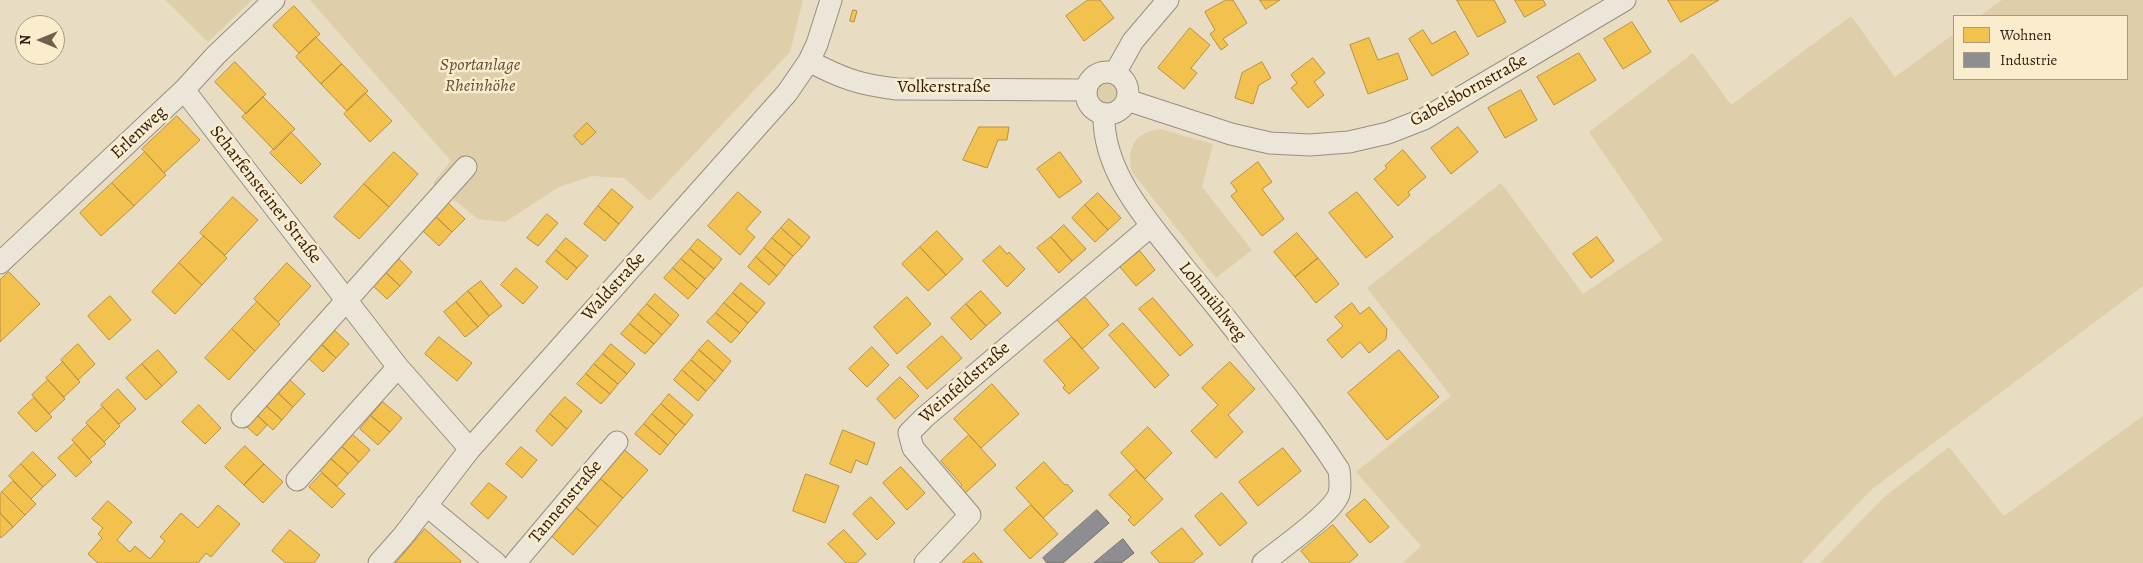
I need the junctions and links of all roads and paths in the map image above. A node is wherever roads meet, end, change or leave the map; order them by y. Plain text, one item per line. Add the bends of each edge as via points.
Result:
1 (274, 0) edge
2 (831, 0) edge
3 (1168, 0) edge
4 (1624, 0) edge
5 (808, 61) junction
6 (1115, 73) junction
7 (184, 90) junction
8 (1086, 90) junction
9 (1127, 100) junction
10 (1104, 114) junction
11 (466, 167) dead end
12 (1151, 226) junction
13 (0, 263) edge
14 (345, 300) junction
15 (398, 367) junction
16 (242, 417) dead end
17 (617, 442) dead end
18 (470, 449) junction
19 (297, 480) dead end
20 (426, 505) junction
21 (379, 563) edge
22 (496, 563) edge
23 (515, 563) edge
24 (926, 563) edge
25 (1263, 563) edge

1 - 7 street, Erlenweg
2 - 5 street, Waldstraße
3 - 6 street via 1133,41
4 - 9 street, Gabelsbornstraße via 1424,119 1388,133 1349,142 1310,145 1270,143 1231,134
5 - 8 street, Volkerstraße via 840,78 897,89
5 - 18 street, Waldstraße via 786,93
6 - 8 street via 1096,74
6 - 9 street via 1124,81
7 - 13 street, Erlenweg
7 - 14 street, Scharfensteiner Straße
8 - 10 street via 1088,103
9 - 10 street via 1115,112
10 - 12 street, Lohmühlweg via 1104,129 1114,166
11 - 14 street
12 - 24 street, Weinfeldstraße via 909,433 913,448 970,515
12 - 25 street, Lohmühlweg via 1243,341 1339,470 1338,495 1330,508
14 - 15 street, Scharfensteiner Straße
14 - 16 street
15 - 18 street, Scharfensteiner Straße
15 - 19 street
17 - 23 street, Tannenstraße
18 - 20 street, Waldstraße
20 - 21 street, Waldstraße
20 - 22 street

